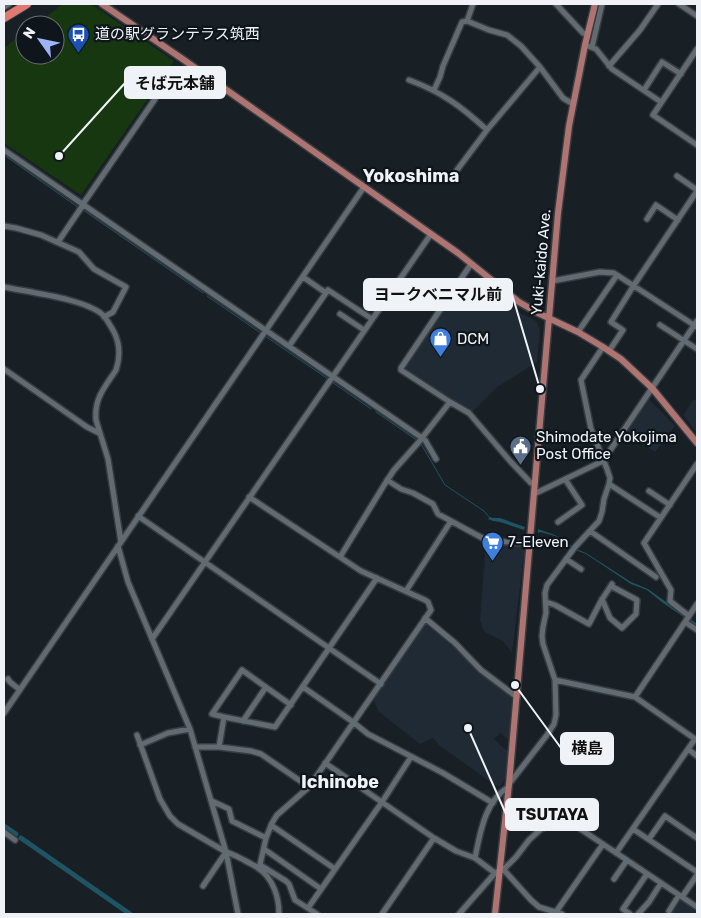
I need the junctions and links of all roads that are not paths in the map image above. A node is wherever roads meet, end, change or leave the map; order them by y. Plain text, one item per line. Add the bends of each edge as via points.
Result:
1 (9, 4) edge
2 (27, 4) edge
3 (102, 4) edge
4 (473, 4) edge
5 (556, 4) edge
6 (595, 4) edge
7 (602, 4) edge
8 (658, 4) edge
9 (679, 4) edge
10 (4, 7) edge
11 (596, 14) junction
12 (697, 16) edge
13 (4, 18) edge
14 (468, 21) junction
15 (588, 34) junction
16 (585, 45) junction
17 (592, 47) junction
18 (697, 50) edge
19 (609, 66) junction
20 (540, 67) junction
21 (681, 74) junction
22 (409, 80) dead end
23 (158, 89) dead end
24 (434, 90) junction
25 (644, 90) junction
26 (662, 102) junction
27 (573, 104) junction
28 (487, 130) junction
29 (697, 145) edge
30 (4, 150) edge
31 (457, 170) dead end
32 (677, 176) dead end
33 (364, 187) junction
34 (697, 190) edge
35 (82, 207) junction
36 (647, 218) dead end
37 (678, 220) junction
38 (4, 226) edge
39 (431, 234) junction
40 (58, 242) junction
41 (472, 264) junction
42 (617, 275) junction
43 (303, 277) junction
44 (552, 281) junction
45 (634, 285) junction
46 (4, 287) edge
47 (326, 293) junction
48 (340, 314) dead end
49 (104, 317) junction
50 (549, 318) junction
51 (372, 319) junction
52 (696, 324) edge
53 (660, 325) dead end
54 (364, 330) junction
55 (578, 332) junction
56 (264, 333) junction
57 (684, 340) junction
58 (289, 346) junction
59 (606, 349) junction
60 (697, 349) edge
61 (4, 369) edge
62 (332, 377) junction
63 (652, 388) junction
64 (450, 402) junction
65 (99, 432) junction
66 (420, 441) junction
67 (697, 444) edge
68 (436, 459) dead end
69 (603, 461) junction
70 (697, 464) edge
71 (565, 479) junction
72 (387, 480) junction
73 (534, 483) junction
74 (609, 484) junction
75 (649, 490) dead end
76 (534, 494) junction
77 (249, 497) junction
78 (670, 505) junction
79 (138, 516) junction
80 (661, 518) junction
81 (451, 521) junction
82 (558, 522) dead end
83 (590, 531) junction
84 (120, 544) junction
85 (530, 544) junction
86 (340, 557) junction
87 (566, 559) junction
88 (204, 563) junction
89 (581, 569) dead end
90 (656, 577) dead end
91 (377, 578) junction
92 (406, 591) junction
93 (602, 599) junction
94 (546, 602) junction
95 (697, 604) edge
96 (426, 618) junction
97 (687, 619) junction
98 (697, 630) edge
99 (152, 639) junction
100 (329, 648) junction
101 (8, 679) dead end
102 (555, 680) junction
103 (381, 684) junction
104 (266, 687) junction
105 (303, 687) junction
106 (20, 690) junction
107 (517, 697) junction
108 (634, 697) junction
109 (290, 705) junction
110 (4, 713) edge
111 (224, 717) junction
112 (243, 721) junction
113 (353, 722) junction
114 (190, 729) junction
115 (137, 735) dead end
116 (140, 745) junction
117 (195, 747) junction
118 (218, 747) junction
119 (688, 749) junction
120 (697, 756) edge
121 (411, 757) junction
122 (325, 763) junction
123 (509, 786) junction
124 (309, 787) junction
125 (212, 801) junction
126 (382, 802) junction
127 (493, 803) junction
128 (271, 825) junction
129 (633, 829) junction
130 (4, 832) edge
131 (266, 838) junction
132 (434, 838) junction
133 (697, 838) edge
134 (649, 839) junction
135 (15, 840) dead end
136 (603, 844) junction
137 (264, 849) junction
138 (226, 852) junction
139 (616, 853) junction
140 (475, 858) junction
141 (627, 860) junction
142 (260, 867) junction
143 (335, 868) junction
144 (499, 871) junction
145 (697, 873) edge
146 (647, 874) junction
147 (614, 879) dead end
148 (661, 883) junction
149 (203, 886) dead end
150 (322, 889) junction
151 (681, 896) junction
152 (697, 906) edge
153 (308, 908) junction
154 (670, 911) dead end
155 (556, 913) edge
156 (238, 914) edge
157 (279, 914) edge
158 (317, 914) edge
159 (382, 914) edge
160 (459, 914) edge
161 (495, 914) edge
162 (630, 914) edge
163 (638, 914) edge

1 - 10 street
2 - 13 highway
3 - 33 main road
4 - 14 street
5 - 15 street via 583,33
6 - 11 main road, Yuki-kaido Ave.
7 - 11 street
8 - 19 street
9 - 12 street
11 - 15 main road, Yuki-kaido Ave.
11 - 17 street
14 - 20 street via 507,35
14 - 24 street via 462,22
15 - 16 main road, Yuki-kaido Ave.
16 - 17 street
16 - 27 main road, Yuki-kaido Ave.
17 - 19 street
18 - 21 street
19 - 25 street
20 - 27 street via 563,98
20 - 28 street
21 - 25 street via 662,62
21 - 26 street
22 - 24 street
23 - 35 street via 155,99
24 - 28 street via 465,110
25 - 26 street
26 - 29 street via 653,114
27 - 44 main road, Yuki-kaido Ave.
28 - 31 street
30 - 35 street
32 - 34 street
33 - 39 main road
33 - 43 street
34 - 37 street
35 - 40 street
35 - 56 street
36 - 37 street via 656,205
37 - 45 street
38 - 40 street
39 - 41 main road
39 - 51 street
40 - 49 street via 79,252 94,269 126,287 113,312
41 - 50 main road via 519,302
41 - 64 street via 401,368
42 - 44 street via 600,272
42 - 45 street
42 - 55 street
43 - 47 street
43 - 56 street
44 - 50 main road, Yuki-kaido Ave.
45 - 52 street
45 - 59 street via 611,322 623,330
46 - 49 street via 89,306
47 - 51 street via 330,290
47 - 58 street
48 - 54 street
49 - 65 street via 116,336 120,351 116,370 96,406
50 - 55 main road
50 - 73 main road, Yuki-kaido Ave.
51 - 54 street
52 - 57 street
53 - 57 street
54 - 62 street
55 - 59 main road
56 - 58 street
56 - 79 street
57 - 60 street
57 - 63 street
58 - 62 street
59 - 63 main road
59 - 69 street via 581,380 591,429
61 - 65 street
62 - 66 street
62 - 77 street
63 - 67 main road
63 - 69 street
64 - 66 street
64 - 73 street via 469,414
65 - 84 street via 110,470
66 - 68 street via 425,440
66 - 72 street
69 - 71 street
69 - 74 street
70 - 78 street
71 - 76 street
71 - 82 street via 582,505
72 - 81 street via 433,504 438,514
72 - 86 street
73 - 76 main road, Yuki-kaido Ave.
74 - 80 street
74 - 83 street via 599,521
75 - 78 street
76 - 85 main road, Yuki-kaido Ave.
77 - 86 street
77 - 88 street
78 - 80 street
79 - 84 street
79 - 88 street
80 - 97 street via 644,543 671,590 670,601
81 - 85 street via 486,540
81 - 92 street
83 - 87 street
83 - 90 street
84 - 99 street via 128,582
84 - 106 street
85 - 107 main road, Yuki-kaido Ave.
86 - 91 street
87 - 89 street
87 - 94 street via 547,585
88 - 99 street
88 - 100 street
91 - 92 street
91 - 100 street
92 - 96 street via 428,602 431,610
93 - 93 street via 612,584 638,600 636,614 622,628 610,618
93 - 94 street via 589,624
94 - 102 street via 542,636
95 - 97 street
96 - 103 street
96 - 107 street via 481,670
97 - 98 street
97 - 108 street
99 - 114 street
100 - 103 street
100 - 105 street
101 - 106 street
102 - 108 street
102 - 123 street via 554,724
103 - 113 street
104 - 109 street
104 - 111 street via 242,670 212,714
104 - 112 street
105 - 109 street
105 - 113 street
106 - 110 street
107 - 123 main road, Yuki-kaido Ave.
108 - 119 street via 695,739
109 - 112 street via 275,727
111 - 112 street
111 - 118 street
113 - 121 street via 368,734
113 - 122 street
114 - 116 street
114 - 117 street
115 - 116 street
116 - 138 street via 170,816
117 - 118 street
117 - 125 street
118 - 124 street via 261,754
119 - 120 street
119 - 129 street
121 - 126 street
121 - 127 street
122 - 124 street
122 - 126 street
123 - 127 street
123 - 144 main road, Yuki-kaido Ave.
124 - 128 street via 277,815
125 - 131 street via 229,809 232,821
125 - 138 street
126 - 132 street
126 - 143 street
127 - 140 street via 483,821
128 - 131 street
128 - 143 street
129 - 134 street
129 - 139 street
130 - 135 street
131 - 137 street
132 - 140 street
132 - 159 street
133 - 134 street via 664,816
134 - 145 street
136 - 139 street
136 - 144 street via 567,820 551,824 541,829
136 - 155 street
137 - 142 street
137 - 150 street
138 - 142 street
138 - 149 street
138 - 156 street
139 - 141 street
140 - 144 street
141 - 146 street
141 - 147 street
142 - 153 street via 286,881 296,900
142 - 157 street via 272,884
143 - 150 street
144 - 155 street via 539,907
144 - 160 street
144 - 161 main road, Yuki-kaido Ave.
145 - 151 street
146 - 148 street
146 - 162 street via 623,909
148 - 151 street
148 - 163 street
150 - 153 street
151 - 152 street
151 - 154 street
153 - 158 street

